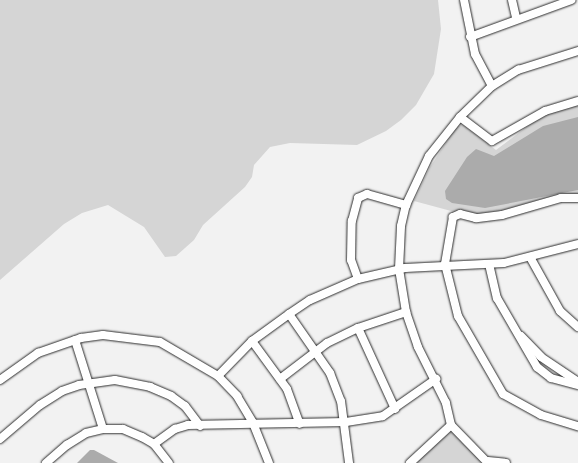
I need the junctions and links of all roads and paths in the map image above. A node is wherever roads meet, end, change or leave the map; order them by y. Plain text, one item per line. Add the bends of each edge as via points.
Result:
1 (464, 0) edge
2 (512, 0) edge
3 (571, 0) edge
4 (516, 18) junction
5 (470, 37) junction
6 (578, 52) edge
7 (492, 86) junction
8 (578, 101) edge
9 (460, 117) junction
10 (578, 198) edge
11 (406, 206) junction
12 (578, 244) edge
13 (530, 257) junction
14 (445, 264) junction
15 (489, 264) junction
16 (399, 268) junction
17 (358, 279) junction
18 (406, 312) junction
19 (289, 314) junction
20 (358, 328) junction
21 (578, 328) edge
22 (74, 340) junction
23 (252, 341) junction
24 (315, 351) junction
25 (218, 376) junction
26 (280, 379) junction
27 (436, 379) junction
28 (0, 380) edge
29 (89, 383) junction
30 (578, 383) edge
31 (395, 409) junction
32 (346, 422) junction
33 (254, 423) junction
34 (300, 424) junction
35 (451, 424) junction
36 (200, 426) junction
37 (578, 426) edge
38 (103, 429) junction
39 (0, 439) edge
40 (154, 444) junction
41 (488, 462) edge
42 (46, 463) edge
43 (169, 463) edge
44 (269, 463) edge
45 (349, 463) edge
46 (411, 463) edge
47 (506, 463) edge

1 - 5 street
2 - 4 street
3 - 4 street
4 - 5 street
5 - 7 street
6 - 7 street via 518,70
7 - 9 street
8 - 9 street via 544,111 492,141
9 - 11 street via 429,156
10 - 14 street via 561,198 502,215 476,218 460,214 453,217
11 - 16 street via 401,226
11 - 17 street via 367,194 358,198 352,221 351,260
12 - 13 street
13 - 15 street
13 - 21 street via 560,311
14 - 15 street
14 - 16 street
14 - 37 street via 458,316 502,394 541,415
15 - 30 street via 497,298 519,333 541,357
16 - 17 street
16 - 18 street
17 - 19 street via 310,300
18 - 20 street
18 - 27 street via 418,347
19 - 23 street
19 - 24 street
20 - 24 street
20 - 31 street
22 - 25 street via 103,335 160,342
22 - 28 street via 38,353
22 - 29 street
23 - 25 street
23 - 26 street
24 - 26 street
24 - 32 street via 330,374
25 - 33 street via 237,396
26 - 34 street
27 - 31 street
27 - 35 street
29 - 36 street via 115,380 150,387 185,406
29 - 38 street
29 - 39 street via 62,391
31 - 32 street via 384,416
32 - 34 street
32 - 45 street
33 - 34 street
33 - 36 street
33 - 44 street
35 - 41 street
35 - 46 street
36 - 40 street via 175,429
38 - 40 street via 123,429
38 - 42 street via 86,433
40 - 43 street
41 - 47 street

